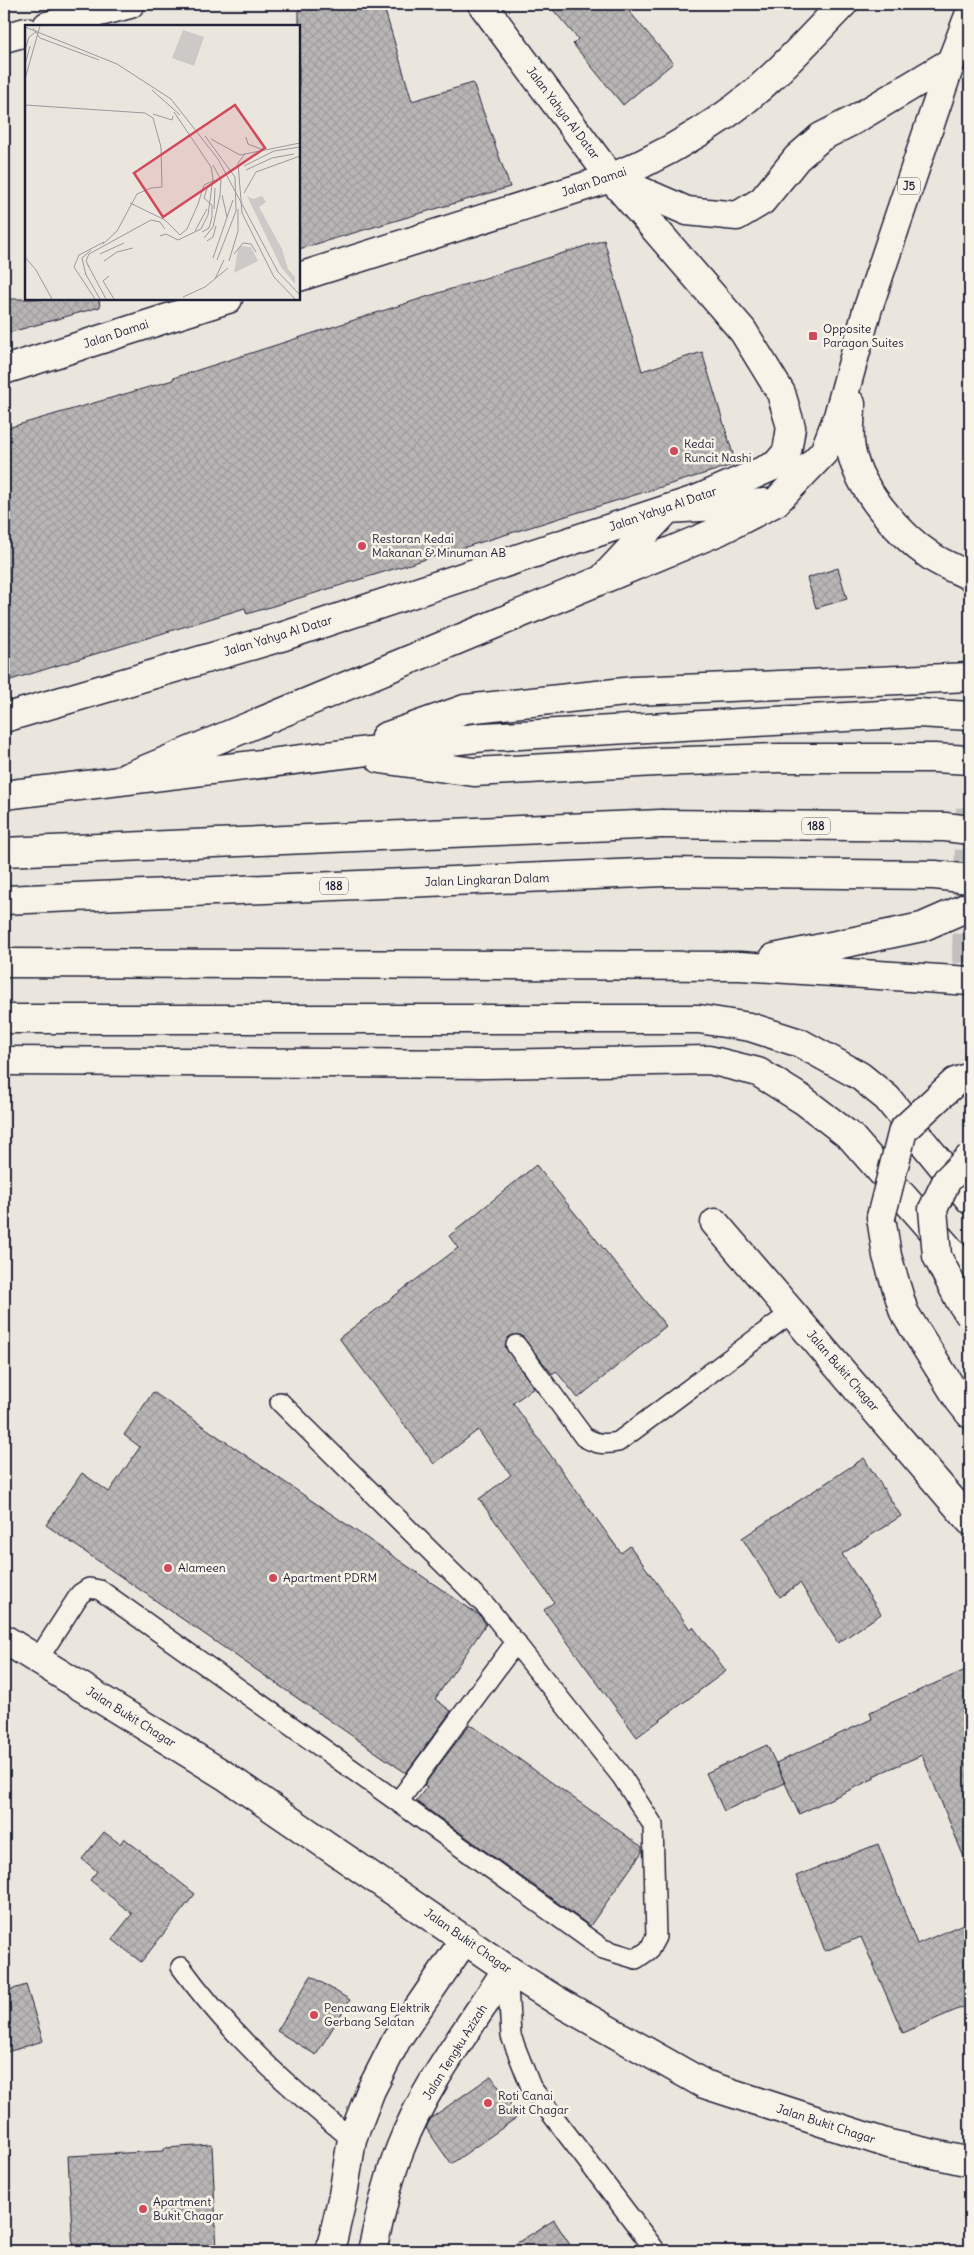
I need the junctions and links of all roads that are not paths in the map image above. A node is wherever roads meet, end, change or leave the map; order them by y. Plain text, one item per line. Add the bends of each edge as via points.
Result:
1 (130, 4) edge
2 (482, 4) edge
3 (843, 4) edge
4 (970, 13) edge
5 (51, 25) edge
6 (25, 32) edge
7 (4, 38) edge
8 (951, 62) junction
9 (611, 178) junction
10 (300, 276) edge
11 (225, 300) edge
12 (853, 361) junction
13 (4, 370) edge
14 (776, 502) junction
15 (668, 509) junction
16 (970, 576) edge
17 (600, 581) junction
18 (970, 676) edge
19 (970, 716) edge
20 (4, 718) edge
21 (339, 753) junction
22 (970, 760) edge
23 (120, 780) junction
24 (4, 795) edge
25 (970, 830) edge
26 (4, 852) edge
27 (970, 879) edge
28 (4, 900) edge
29 (970, 906) edge
30 (4, 963) edge
31 (740, 966) junction
32 (970, 981) edge
33 (4, 1019) edge
34 (4, 1061) edge
35 (970, 1077) edge
36 (970, 1157) edge
37 (970, 1200) edge
38 (715, 1223) dead end
39 (970, 1273) edge
40 (792, 1312) junction
41 (970, 1315) edge
42 (516, 1345) dead end
43 (280, 1402) dead end
44 (970, 1414) edge
45 (970, 1521) edge
46 (4, 1639) edge
47 (516, 1642) junction
48 (38, 1659) junction
49 (398, 1802) junction
50 (464, 1939) junction
51 (181, 1967) dead end
52 (507, 1969) junction
53 (352, 2139) junction
54 (970, 2162) edge
55 (330, 2251) edge
56 (372, 2251) edge
57 (656, 2251) edge

1 - 5 main road
2 - 9 main road, Jalan Yahya Al Datar
3 - 9 main road, Jalan Damai via 779,71 725,116 655,159
4 - 8 main road, J5
6 - 7 main road
8 - 9 main road via 821,136 797,158 762,200 738,216 687,211
8 - 12 main road, J5
9 - 10 main road, Jalan Damai
9 - 15 main road, Jalan Yahya Al Datar via 743,331 781,393 791,427 788,452 776,465
11 - 13 main road, Jalan Damai
12 - 14 main road via 824,452
12 - 16 main road via 850,443 858,473 902,533 933,558
14 - 15 main road
14 - 17 main road via 719,531
15 - 17 main road
15 - 20 main road, Jalan Yahya Al Datar via 284,636
17 - 23 main road
18 - 21 main road via 634,691 466,708
19 - 21 main road via 918,713 484,737
21 - 22 main road via 474,772 778,758
21 - 23 main road
23 - 24 main road
25 - 26 main road, 188, bridge via 946,827 661,824
27 - 28 main road, Jalan Lingkaran Dalam / 188, bridge via 664,872
29 - 31 main road via 922,927
30 - 31 main road
31 - 32 main road
33 - 37 main road via 699,1019 750,1027 800,1043 860,1076 887,1098
34 - 39 main road via 485,1064 709,1060 758,1072 803,1100 850,1137
35 - 44 main road, bridge via 955,1082 903,1130 881,1217 887,1256 904,1312
36 - 41 main road, bridge via 947,1180 933,1209 937,1256
38 - 40 main road, Jalan Bukit Chagar
40 - 42 lane via 618,1442 608,1444 595,1444 584,1437
40 - 45 main road, Jalan Bukit Chagar
43 - 47 lane via 487,1607
46 - 48 main road, Jalan Bukit Chagar
47 - 49 lane
47 - 49 lane via 622,1777 653,1825 656,1937 649,1950 636,1959 603,1949
48 - 49 lane via 80,1594 89,1588 100,1590
48 - 50 main road, Jalan Bukit Chagar via 224,1775
50 - 52 main road, Jalan Bukit Chagar
50 - 53 main road via 397,2039 371,2090
51 - 53 lane via 212,2009 255,2054
52 - 54 main road, Jalan Bukit Chagar via 704,2084 889,2144
52 - 56 main road, Jalan Tengku Azizah via 429,2090 400,2148
52 - 57 lane via 511,2036 530,2087
53 - 55 main road

